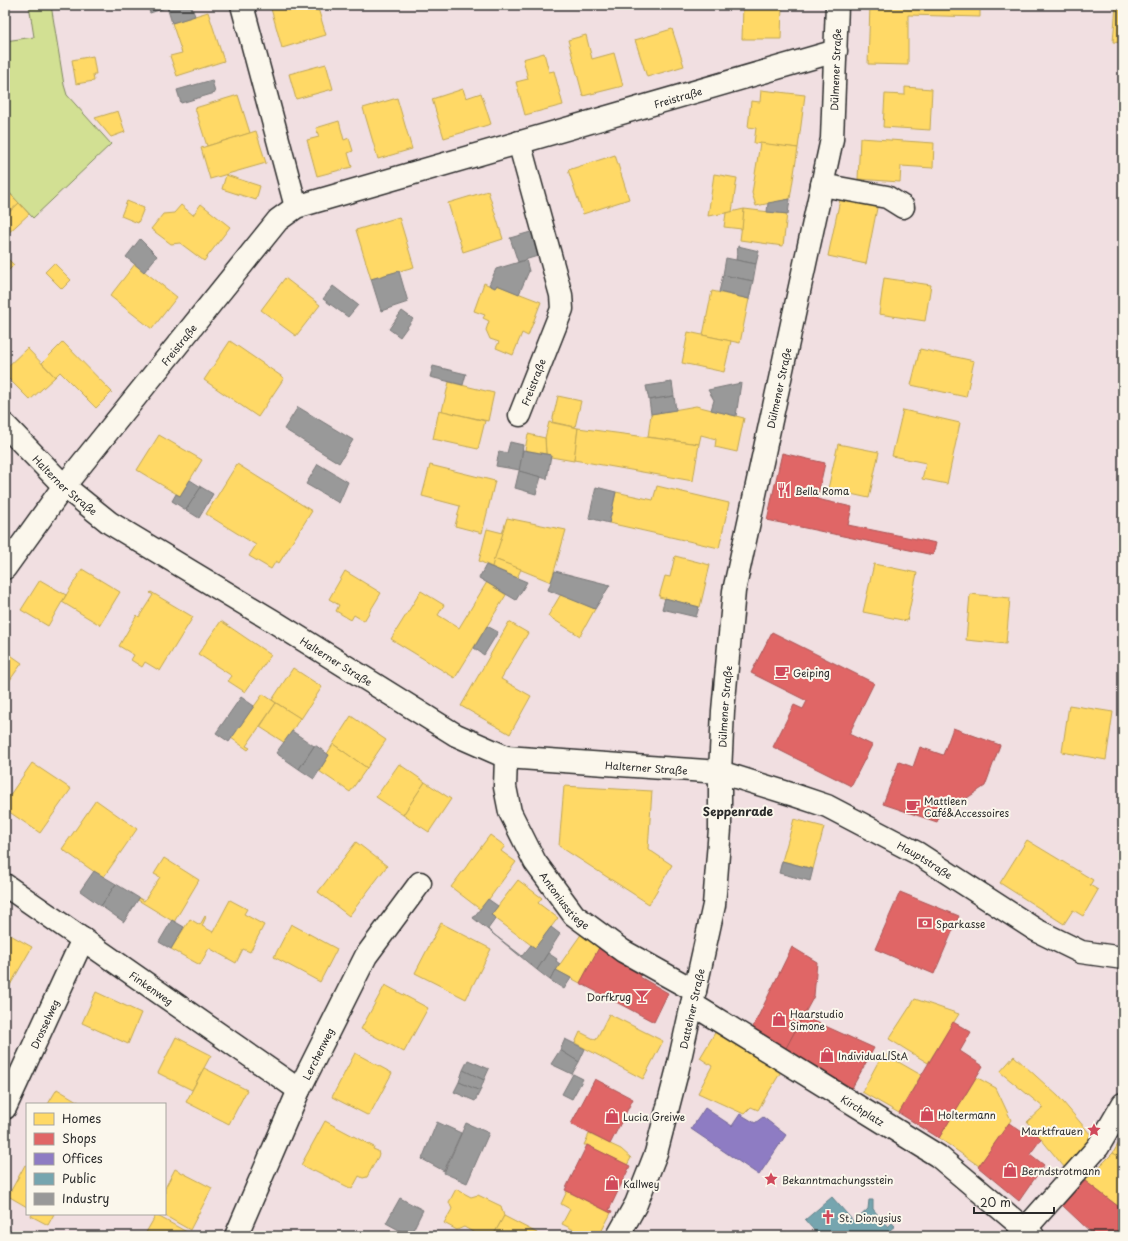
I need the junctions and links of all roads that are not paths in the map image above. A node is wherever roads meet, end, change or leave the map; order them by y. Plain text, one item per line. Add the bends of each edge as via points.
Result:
1 (242, 5) edge
2 (837, 5) edge
3 (836, 51) junction
4 (519, 142) junction
5 (822, 185) junction
6 (296, 207) junction
7 (903, 207) dead end
8 (520, 415) dead end
9 (5, 425) edge
10 (64, 486) junction
11 (5, 568) edge
12 (506, 757) junction
13 (720, 772) junction
14 (420, 883) dead end
15 (5, 885) edge
16 (83, 940) junction
17 (1123, 958) edge
18 (694, 998) junction
19 (299, 1090) junction
20 (1123, 1104) edge
21 (5, 1108) edge
22 (1026, 1234) edge
23 (236, 1236) edge
24 (618, 1236) edge

1 - 6 street
2 - 3 street, Dülmener Straße
3 - 4 street, Freistraße
3 - 5 street, Dülmener Straße via 832,140
4 - 6 street, Freistraße
4 - 8 street, Freistraße via 561,295 562,309
5 - 7 street via 888,197
5 - 13 street, Dülmener Straße via 734,591
6 - 10 street, Freistraße via 278,220
9 - 10 street, Halterner Straße
10 - 11 street, Freistraße
10 - 12 street, Halterner Straße via 110,524 273,621 456,735
12 - 13 street, Halterner Straße
12 - 18 street, Antoniusstiege via 505,787 510,812 535,862 574,915
13 - 17 street, Hauptstraße via 827,806 917,853 1036,930 1081,952
13 - 18 street, Dattelner Straße via 720,828 714,905
14 - 19 street, Lerchenweg via 366,956
15 - 16 street, Finkenweg
16 - 19 street, Finkenweg
16 - 21 street, Drosselweg
18 - 22 street, Kirchplatz via 938,1156
18 - 24 street, Dattelner Straße via 656,1153 636,1204
19 - 23 street, Lerchenweg
20 - 22 street via 1098,1147

